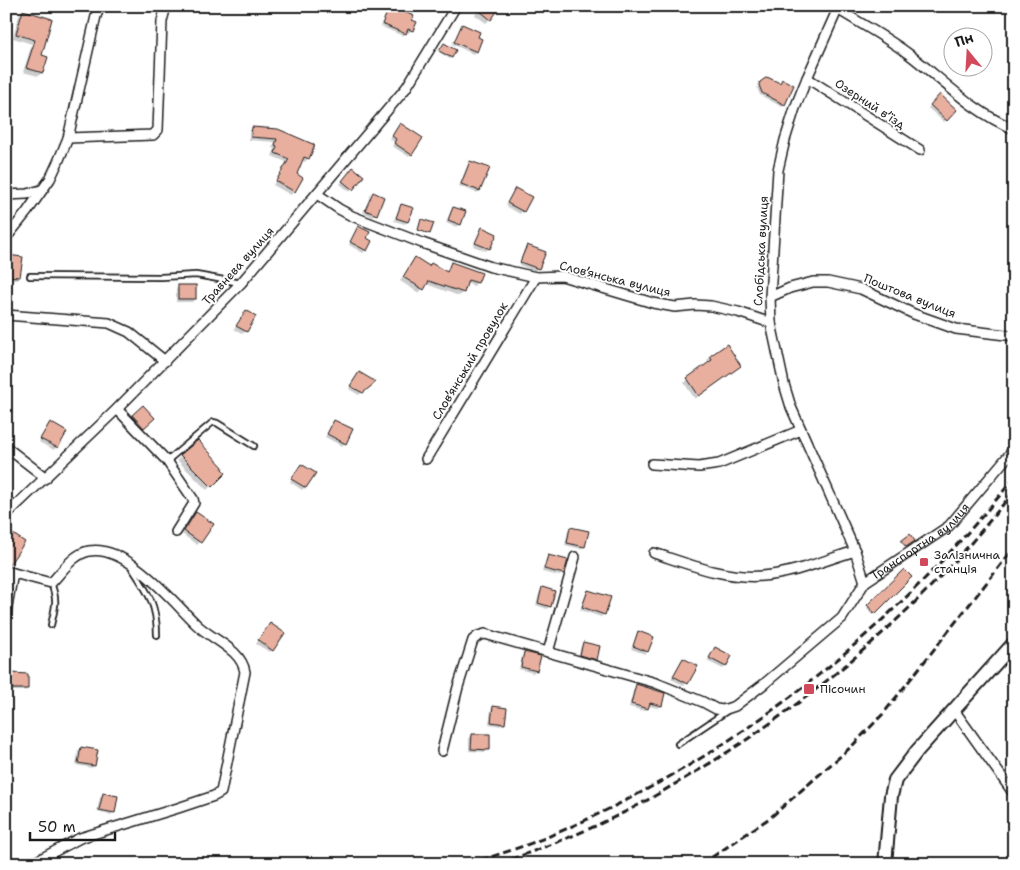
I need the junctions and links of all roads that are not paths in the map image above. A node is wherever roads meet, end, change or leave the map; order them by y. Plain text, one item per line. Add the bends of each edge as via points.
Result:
1 (100, 6) edge
2 (166, 6) edge
3 (456, 6) edge
4 (839, 8) edge
5 (806, 78) junction
6 (1014, 129) edge
7 (68, 138) junction
8 (920, 150) dead end
9 (41, 190) junction
10 (317, 194) junction
11 (6, 195) edge
12 (6, 238) edge
13 (30, 276) dead end
14 (536, 277) junction
15 (241, 283) junction
16 (770, 298) junction
17 (6, 315) edge
18 (771, 323) junction
19 (1014, 336) edge
20 (165, 361) junction
21 (117, 409) junction
22 (801, 430) junction
23 (254, 446) dead end
24 (6, 447) edge
25 (1014, 449) edge
26 (426, 459) dead end
27 (167, 461) junction
28 (652, 464) dead end
29 (46, 478) junction
30 (6, 515) edge
31 (176, 532) dead end
32 (855, 551) junction
33 (654, 554) dead end
34 (575, 557) dead end
35 (128, 562) junction
36 (10, 572) edge
37 (51, 582) junction
38 (865, 582) junction
39 (6, 612) edge
40 (52, 625) dead end
41 (157, 635) dead end
42 (1014, 643) edge
43 (548, 652) junction
44 (735, 706) junction
45 (954, 710) junction
46 (678, 744) dead end
47 (442, 751) dead end
48 (1014, 794) edge
49 (31, 864) edge
50 (885, 864) edge

1 - 7 street
2 - 7 street via 162,21 156,133
3 - 10 street, Травнева вулиця via 406,88
4 - 5 street, Слобідська вулиця
4 - 6 street via 891,42 965,100 997,122
5 - 8 street, Озерний в’їзд
5 - 16 street, Слобідська вулиця via 778,170
7 - 9 street via 50,179
9 - 11 street
9 - 12 street
10 - 14 street, Слов’янська вулиця via 339,210 422,243 491,267
10 - 15 street, Травнева вулиця
13 - 15 lane via 196,275
14 - 18 street, Слов’янська вулиця via 562,276 653,303 675,307 712,306
14 - 26 street, Слов’янський провулок
15 - 20 street, Травнева вулиця
16 - 18 street, Слобідська вулиця
16 - 19 street, Поштова вулиця via 790,288 828,282 861,289 956,329
17 - 20 street via 109,323 130,332
18 - 22 street, Слобідська вулиця via 784,384
20 - 21 street, Травнева вулиця
21 - 27 street
21 - 29 street, Травнева вулиця
22 - 28 street via 719,464 699,467
22 - 32 street, Слобідська вулиця
23 - 27 lane via 213,422
24 - 29 street
25 - 38 street, Транспортна вулиця via 949,526
27 - 31 street via 194,503
29 - 30 street, Травнева вулиця
32 - 33 street via 762,576 707,570
32 - 38 street, Слобідська вулиця
34 - 43 street
35 - 37 street via 110,553 89,551 78,556
35 - 41 lane via 155,609
35 - 49 street via 170,596 197,625 235,653 244,665 221,792 80,838
36 - 37 street
36 - 39 street
37 - 40 lane via 56,595
38 - 44 street, Транспортна вулиця via 842,618
42 - 45 street
43 - 44 street via 656,683 716,710
43 - 47 street via 485,634 475,637 458,686
44 - 46 lane
45 - 48 street
45 - 50 street via 895,780

